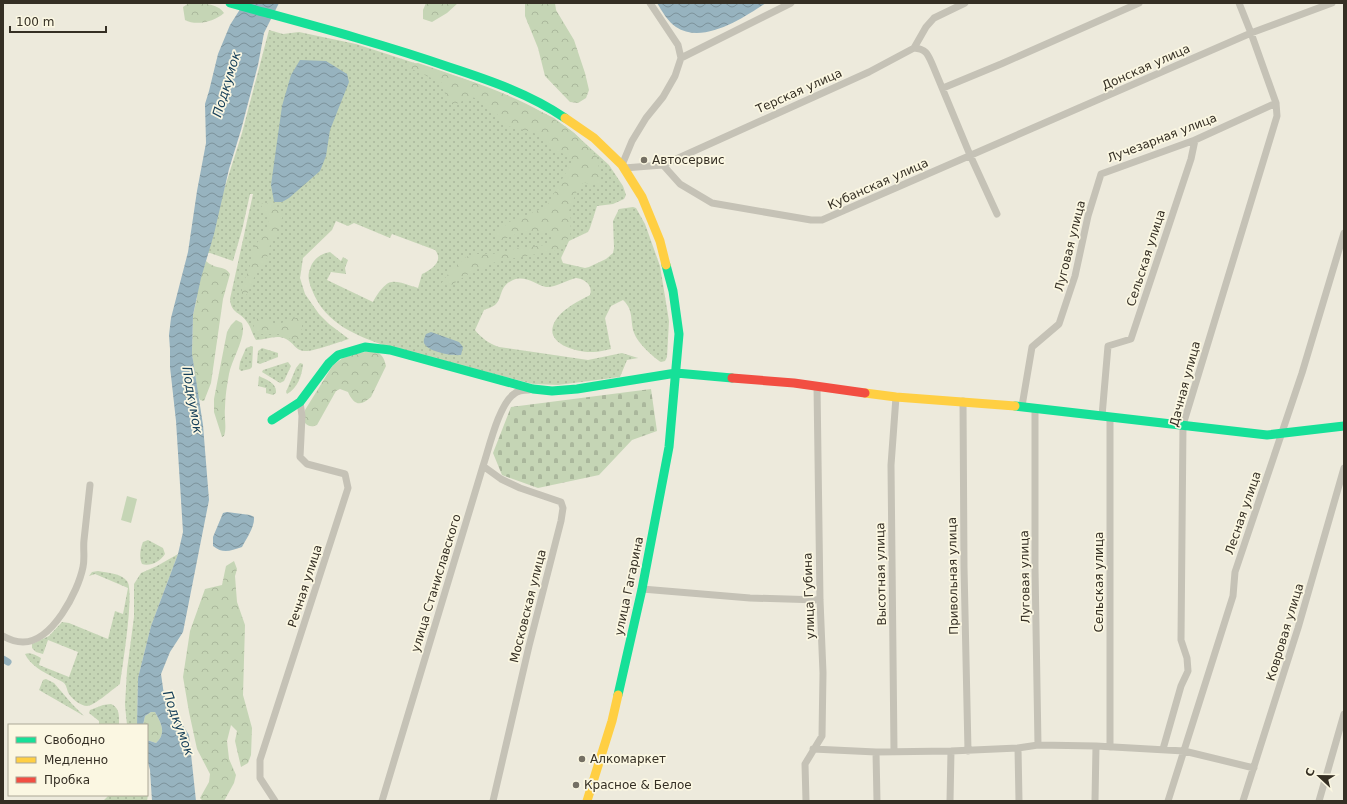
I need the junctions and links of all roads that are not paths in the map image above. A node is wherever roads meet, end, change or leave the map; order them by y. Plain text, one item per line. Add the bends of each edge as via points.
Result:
1 (230, 3) edge
2 (650, 3) edge
3 (791, 3) edge
4 (965, 3) edge
5 (1139, 3) edge
6 (1239, 3) edge
7 (1332, 3) edge
8 (1252, 33) junction
9 (914, 48) junction
10 (682, 58) junction
11 (943, 88) junction
12 (1276, 103) junction
13 (1195, 140) junction
14 (970, 156) junction
15 (663, 165) junction
16 (623, 167) junction
17 (1101, 174) joint
18 (998, 214) dead end
19 (1344, 233) edge
20 (676, 372) junction
21 (817, 386) junction
22 (533, 389) junction
23 (896, 396) junction
24 (963, 401) junction
25 (300, 402) junction
26 (1022, 406) junction
27 (1035, 408) junction
28 (1106, 416) junction
29 (272, 420) dead end
30 (1183, 425) junction
31 (1344, 426) edge
32 (1282, 434) junction
33 (482, 466) junction
34 (1344, 468) edge
35 (90, 485) dead end
36 (642, 589) junction
37 (820, 600) junction
38 (3, 636) edge
39 (1344, 714) edge
40 (1038, 745) junction
41 (1096, 746) junction
42 (1110, 747) junction
43 (1018, 748) junction
44 (1163, 749) junction
45 (813, 750) junction
46 (894, 751) junction
47 (951, 751) junction
48 (968, 751) junction
49 (1184, 751) junction
50 (876, 752) junction
51 (1254, 768) junction
52 (275, 801) edge
53 (382, 801) edge
54 (493, 801) edge
55 (588, 801) edge
56 (806, 801) edge
57 (877, 801) edge
58 (950, 801) edge
59 (1019, 801) edge
60 (1096, 801) edge
61 (1168, 801) edge
62 (1243, 801) edge
63 (1319, 801) edge

1 - 16 street, улица Гагарина via 401,50 497,83 553,110 594,138
2 - 10 street via 678,45
3 - 10 street
4 - 9 street via 934,18 926,26
5 - 11 street
6 - 8 street
7 - 8 street, Донская улица
8 - 12 street
8 - 14 street, Донская улица
9 - 11 street via 921,48 926,53
9 - 15 street, Терская улица via 869,72
10 - 16 street via 663,97 632,141
11 - 14 street
12 - 13 street, Лучезарная улица
12 - 30 street, Дачная улица via 1277,116
13 - 17 street, Лучезарная улица
13 - 28 street, Сельская улица via 1131,339 1108,346
14 - 15 street, Кубанская улица via 822,220 712,203 680,184
14 - 18 street
15 - 16 street, Терская улица
16 - 20 street, улица Гагарина via 642,197 660,241 679,334
17 - 26 street, Луговая улица via 1088,216 1075,276 1059,324 1032,347
19 - 32 street, Лесная улица
20 - 21 street
20 - 22 street via 577,389
20 - 36 street, улица Гагарина via 669,447
21 - 23 street
21 - 37 street, улица Губина
22 - 25 street via 390,350 365,347 338,355
22 - 33 street, улица Станиславского via 514,393 507,401 500,413
23 - 24 street
23 - 46 street, Высотная улица via 891,465
24 - 26 street
24 - 48 street, Привольная улица
25 - 29 street
25 - 52 street, Речная улица via 300,457 307,464 345,474 348,488 260,760 260,778
26 - 27 street
27 - 28 street
27 - 40 street, Луговая улица
28 - 30 street
28 - 42 street, Сельская улица
30 - 32 street via 1267,435
30 - 44 street, Дачная улица via 1181,640 1188,671 1181,686
31 - 32 street
32 - 49 street, Лесная улица via 1236,572 1233,596
33 - 53 street, улица Станиславского
33 - 54 street, Московская улица via 520,488 561,502 563,508
34 - 51 street, Ковровая улица
35 - 38 street via 84,565 80,582 67,608 52,627 37,638 25,643 12,641
36 - 37 street via 750,598
36 - 55 street, улица Гагарина via 612,721
37 - 45 street, улица Губина via 822,736
39 - 63 street
40 - 41 street
40 - 43 street
41 - 42 street
41 - 60 street
42 - 44 street
43 - 48 street
43 - 59 street
44 - 49 street
45 - 50 street
45 - 56 street, улица Губина via 805,764
46 - 47 street
46 - 50 street
47 - 48 street
47 - 58 street
49 - 51 street
49 - 61 street, Лесная улица
50 - 57 street
51 - 62 street, Ковровая улица

